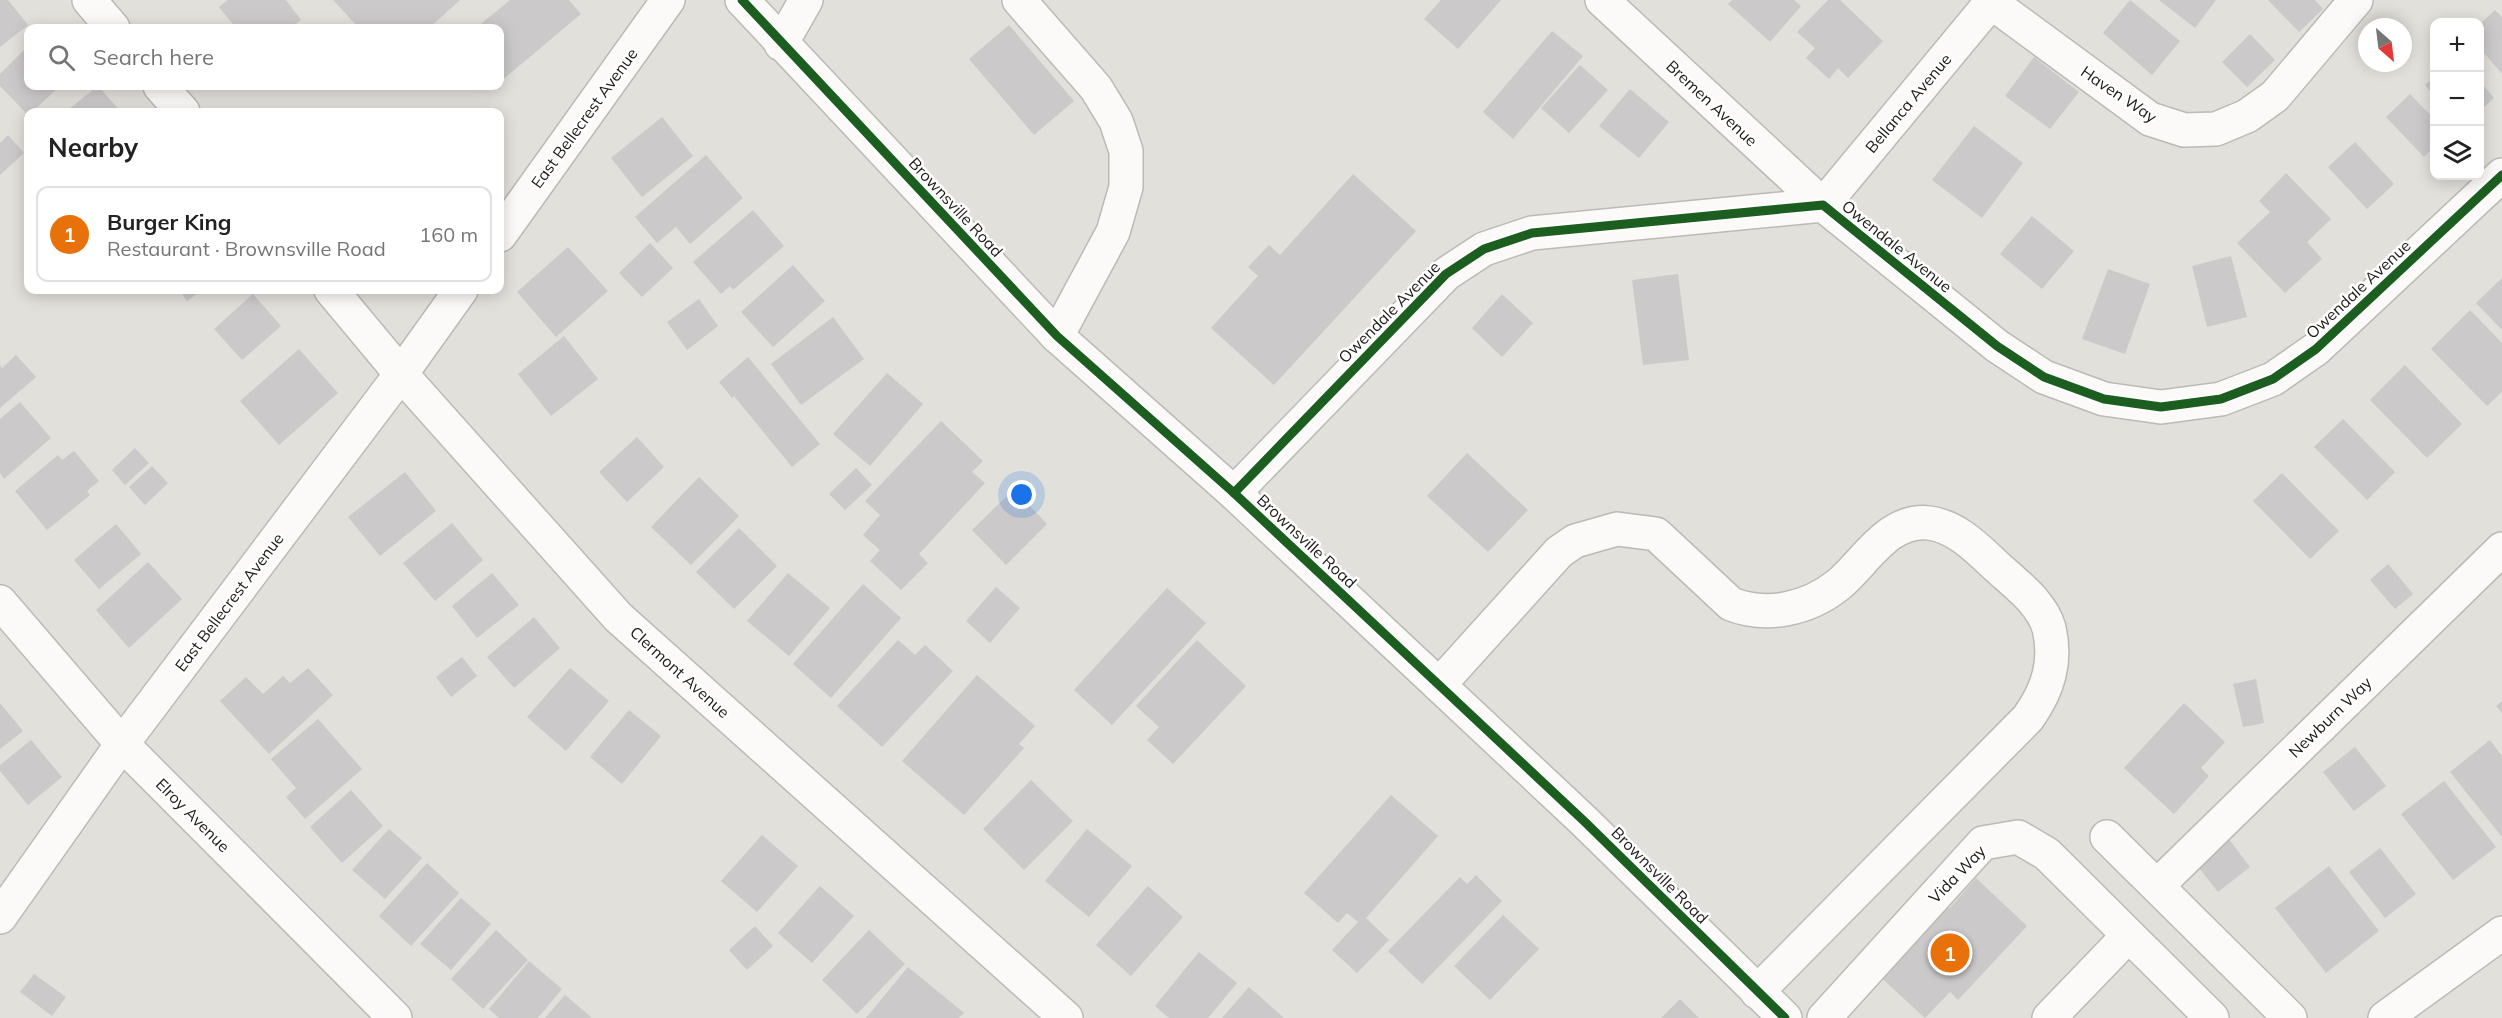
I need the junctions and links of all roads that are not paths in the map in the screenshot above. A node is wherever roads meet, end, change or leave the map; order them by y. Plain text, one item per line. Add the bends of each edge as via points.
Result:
1 (89, 0) edge
2 (668, 0) edge
3 (742, 0) edge
4 (806, 0) edge
5 (1019, 0) edge
6 (1602, 0) edge
7 (2356, 0) edge
8 (1990, 1) edge
9 (110, 24) edge
10 (781, 44) junction
11 (164, 90) edge
12 (179, 108) edge
13 (2502, 175) edge
14 (1823, 205) junction
15 (504, 230) edge
16 (334, 294) edge
17 (458, 294) edge
18 (1057, 336) junction
19 (401, 374) junction
20 (1234, 493) junction
21 (2502, 549) edge
22 (0, 602) edge
23 (1439, 685) junction
24 (122, 744) junction
25 (2107, 837) dead end
26 (2157, 886) junction
27 (0, 916) edge
28 (2502, 933) edge
29 (2128, 936) junction
30 (1757, 992) junction
31 (2207, 1016) edge
32 (395, 1018) edge
33 (1066, 1018) edge
34 (1785, 1018) edge
35 (1824, 1018) edge
36 (2049, 1018) edge
37 (2290, 1018) edge
38 (2385, 1018) edge

1 - 9 street
2 - 15 street, East Bellecrest Avenue
3 - 10 street, Brownsville Road
4 - 10 street
5 - 18 street via 1096,88 1116,121 1126,151 1126,187 1113,232
6 - 14 street, Bremen Avenue
7 - 8 street, Haven Way via 2276,96 2247,116 2216,129 2184,130 2150,119
8 - 14 street, Bellanca Avenue
10 - 18 street, Brownsville Road
11 - 12 street
13 - 14 street, Owendale Avenue via 2316,349 2273,379 2221,399 2161,407 2104,399 2044,377 1997,346
14 - 20 street, Owendale Avenue via 1532,232 1484,249 1446,274
16 - 19 street, Clermont Avenue
17 - 19 street, East Bellecrest Avenue
18 - 20 street, Brownsville Road
19 - 24 street, East Bellecrest Avenue
19 - 33 street, Clermont Avenue via 618,617
20 - 23 street, Brownsville Road
21 - 26 street, Newburn Way
22 - 24 street, Elroy Avenue
23 - 30 street, Brownsville Road
23 - 30 street via 1558,552 1575,541 1617,529 1656,534 1731,604 1745,609 1782,610 1806,604 1839,584 1873,547 1895,532 1928,523 1961,536 2042,609 2052,639 2052,659 2041,699 2028,718
24 - 27 street, East Bellecrest Avenue
24 - 32 street, Elroy Avenue
25 - 26 street
26 - 37 street
28 - 38 street
29 - 31 street, Vida Way
29 - 35 street, Vida Way via 2047,854 2018,837 1983,843
29 - 36 street
30 - 34 street, Brownsville Road

